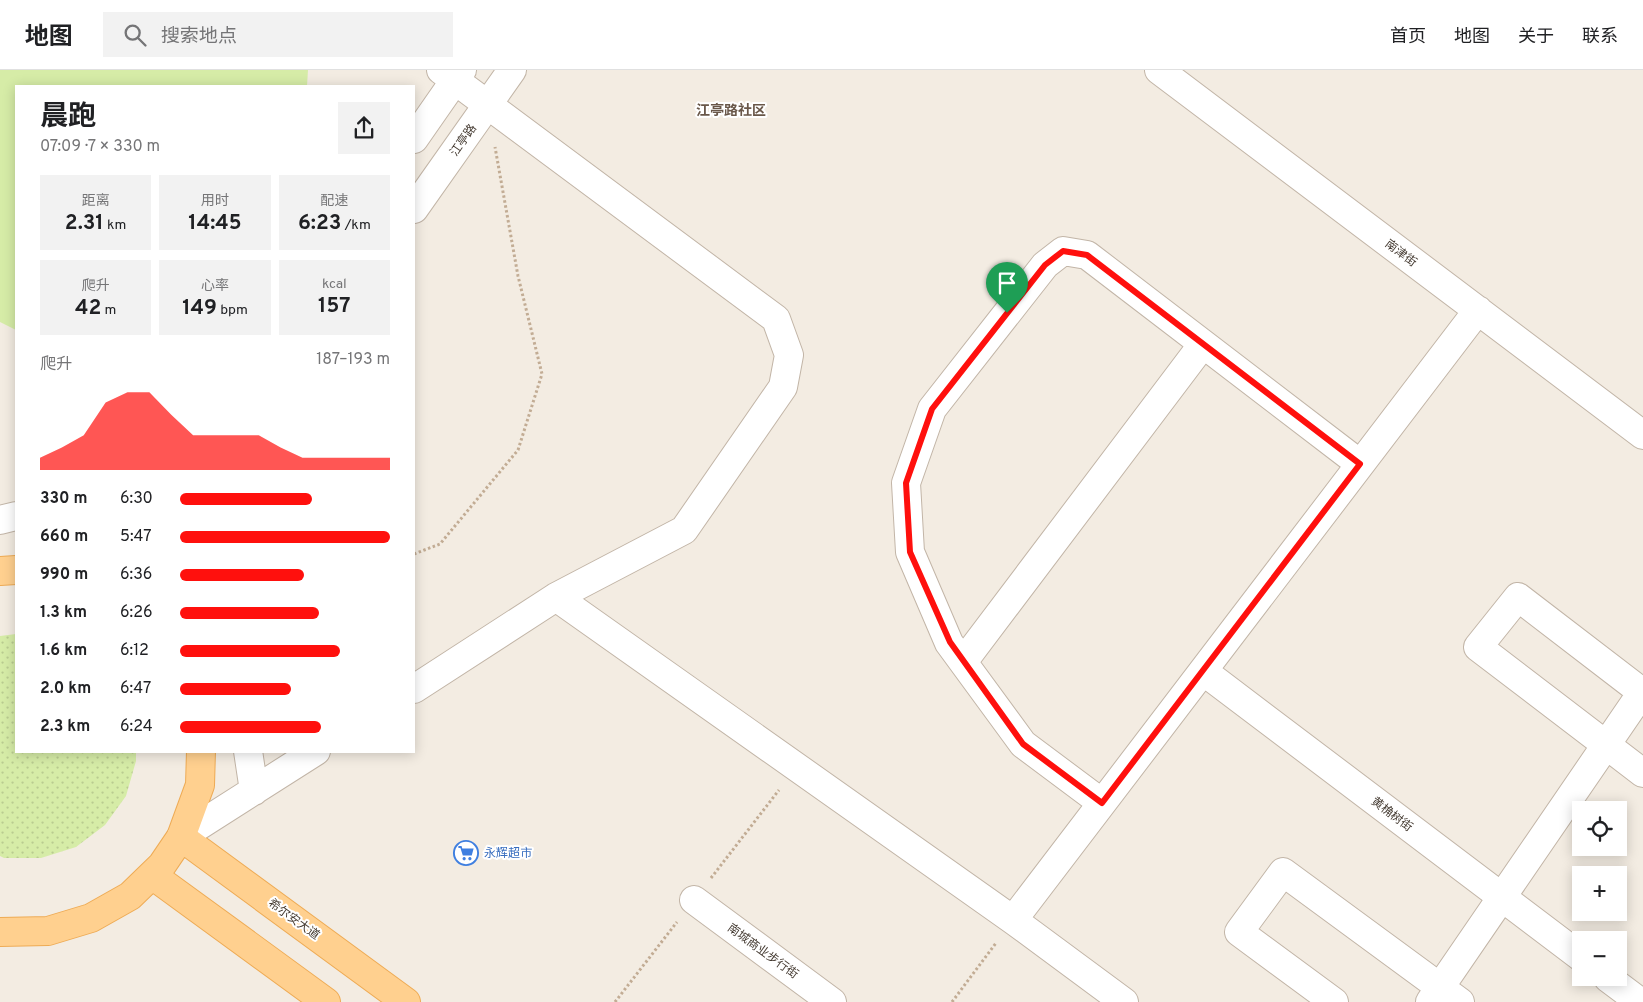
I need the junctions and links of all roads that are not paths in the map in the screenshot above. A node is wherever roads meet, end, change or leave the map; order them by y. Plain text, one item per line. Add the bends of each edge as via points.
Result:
1 (512, 70) edge
2 (1159, 70) edge
3 (453, 74) edge
4 (487, 104) junction
5 (415, 136) edge
6 (415, 208) edge
7 (1478, 310) junction
8 (1203, 344) junction
9 (1643, 435) edge
10 (1360, 464) junction
11 (15, 516) edge
12 (0, 520) edge
13 (15, 570) edge
14 (0, 571) edge
15 (556, 597) junction
16 (963, 662) junction
17 (1203, 671) junction
18 (415, 688) edge
19 (1643, 692) edge
20 (1606, 745) junction
21 (201, 753) edge
22 (248, 753) edge
23 (313, 753) edge
24 (1643, 773) edge
25 (254, 791) junction
26 (1102, 803) junction
27 (181, 837) junction
28 (152, 875) junction
29 (1502, 897) junction
30 (694, 900) dead end
31 (1013, 920) junction
32 (0, 932) edge
33 (1572, 950) edge
34 (1619, 986) edge
35 (1443, 997) edge
36 (326, 1002) edge
37 (406, 1002) edge
38 (832, 1002) edge
39 (1124, 1002) edge
40 (1334, 1002) edge
41 (1640, 1002) edge

1 - 4 street, 江亭路
2 - 7 street, 南津街
3 - 4 street
3 - 5 street
4 - 6 street, 江亭路
4 - 15 street via 776,319 789,355 783,387 684,530
7 - 9 street, 南津街
7 - 10 street
8 - 10 street
8 - 16 street
8 - 16 street via 1087,255 1063,251 1045,265 932,409 906,483 910,552 950,642
10 - 17 street
11 - 12 street
13 - 14 main road
15 - 18 street
15 - 31 street
16 - 26 street via 1023,744
17 - 26 street
17 - 29 street, 黄桷树街
19 - 20 street
19 - 20 street via 1518,596 1478,647
20 - 24 street
20 - 29 street
21 - 27 main road via 200,785
22 - 25 street
23 - 25 street
25 - 27 street
26 - 31 street
27 - 28 main road
27 - 37 main road, 希尔安大道
28 - 32 main road via 130,896 91,918 48,931
28 - 36 main road
29 - 33 street, 黄桷树街
29 - 35 street
30 - 38 street, 南城商业步行街
31 - 39 street
34 - 41 street
35 - 40 street via 1283,872 1239,932

